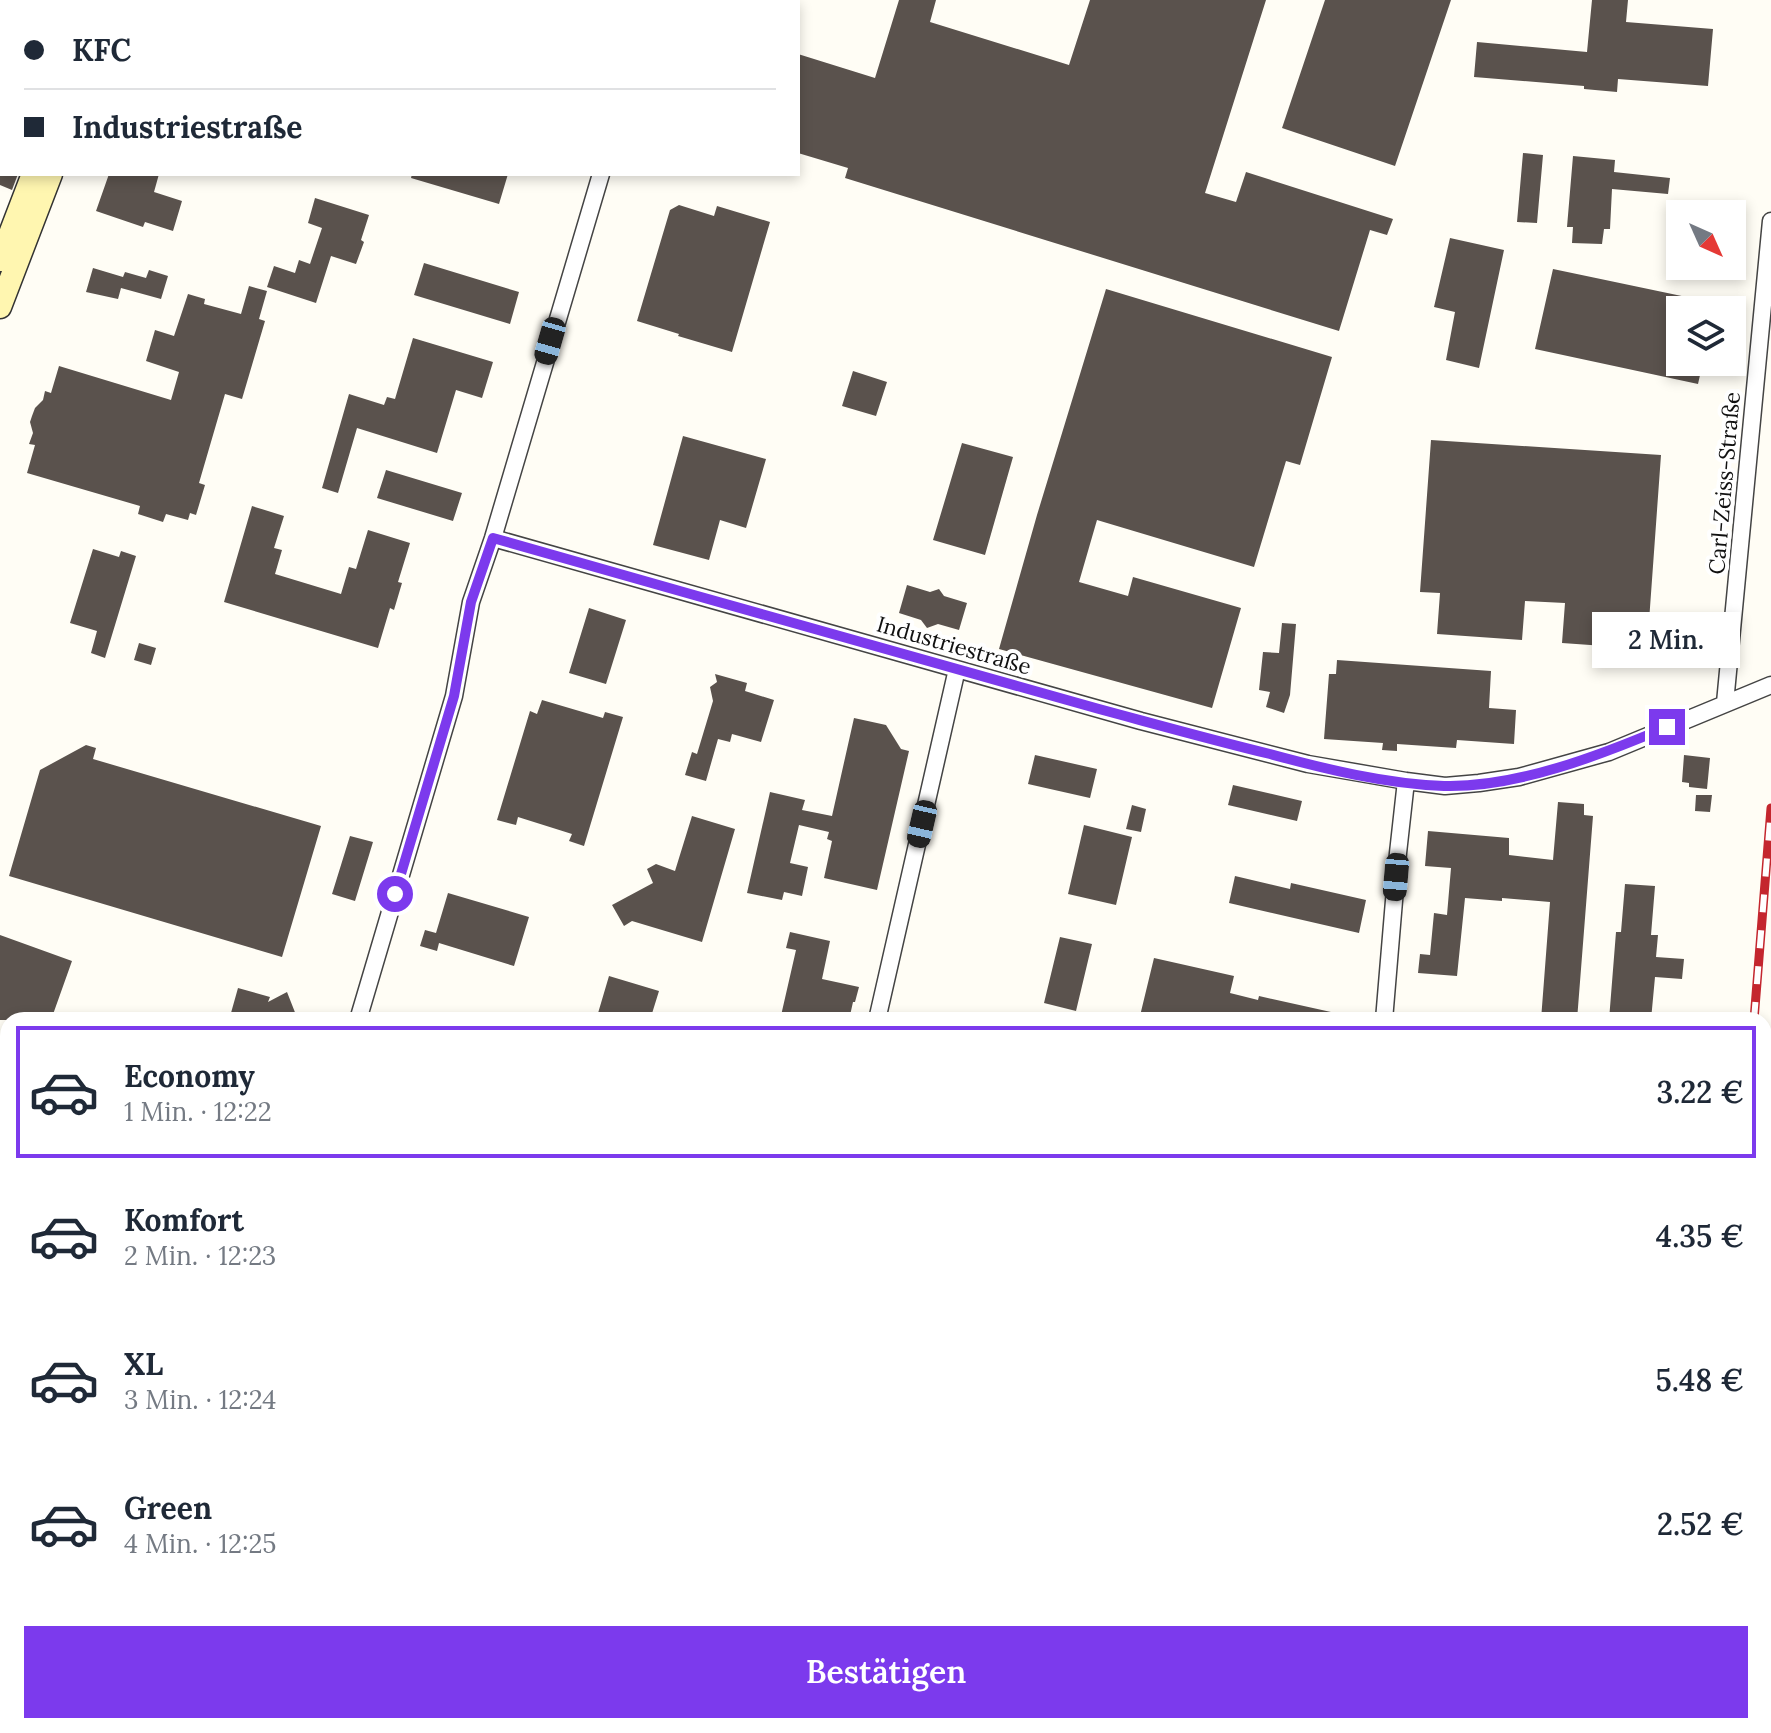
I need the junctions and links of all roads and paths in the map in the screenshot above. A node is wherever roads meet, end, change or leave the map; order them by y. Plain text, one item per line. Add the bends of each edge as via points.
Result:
1 (32, 176) edge
2 (50, 176) edge
3 (600, 176) edge
4 (1771, 221) edge
5 (0, 260) edge
6 (0, 307) edge
7 (493, 538) junction
8 (957, 669) junction
9 (1771, 685) edge
10 (1725, 703) junction
11 (1406, 781) junction
12 (360, 1012) edge
13 (879, 1012) edge
14 (1385, 1012) edge

1 - 5 street
2 - 6 street
3 - 7 street
4 - 10 street, Carl-Zeiss-Straße
7 - 8 street, Industriestraße
7 - 12 street via 471,602 454,696
8 - 11 street, Industriestraße via 1308,764
8 - 13 street
9 - 10 street, Industriestraße
10 - 11 street, Industriestraße via 1609,752 1519,777 1445,786
11 - 14 street

